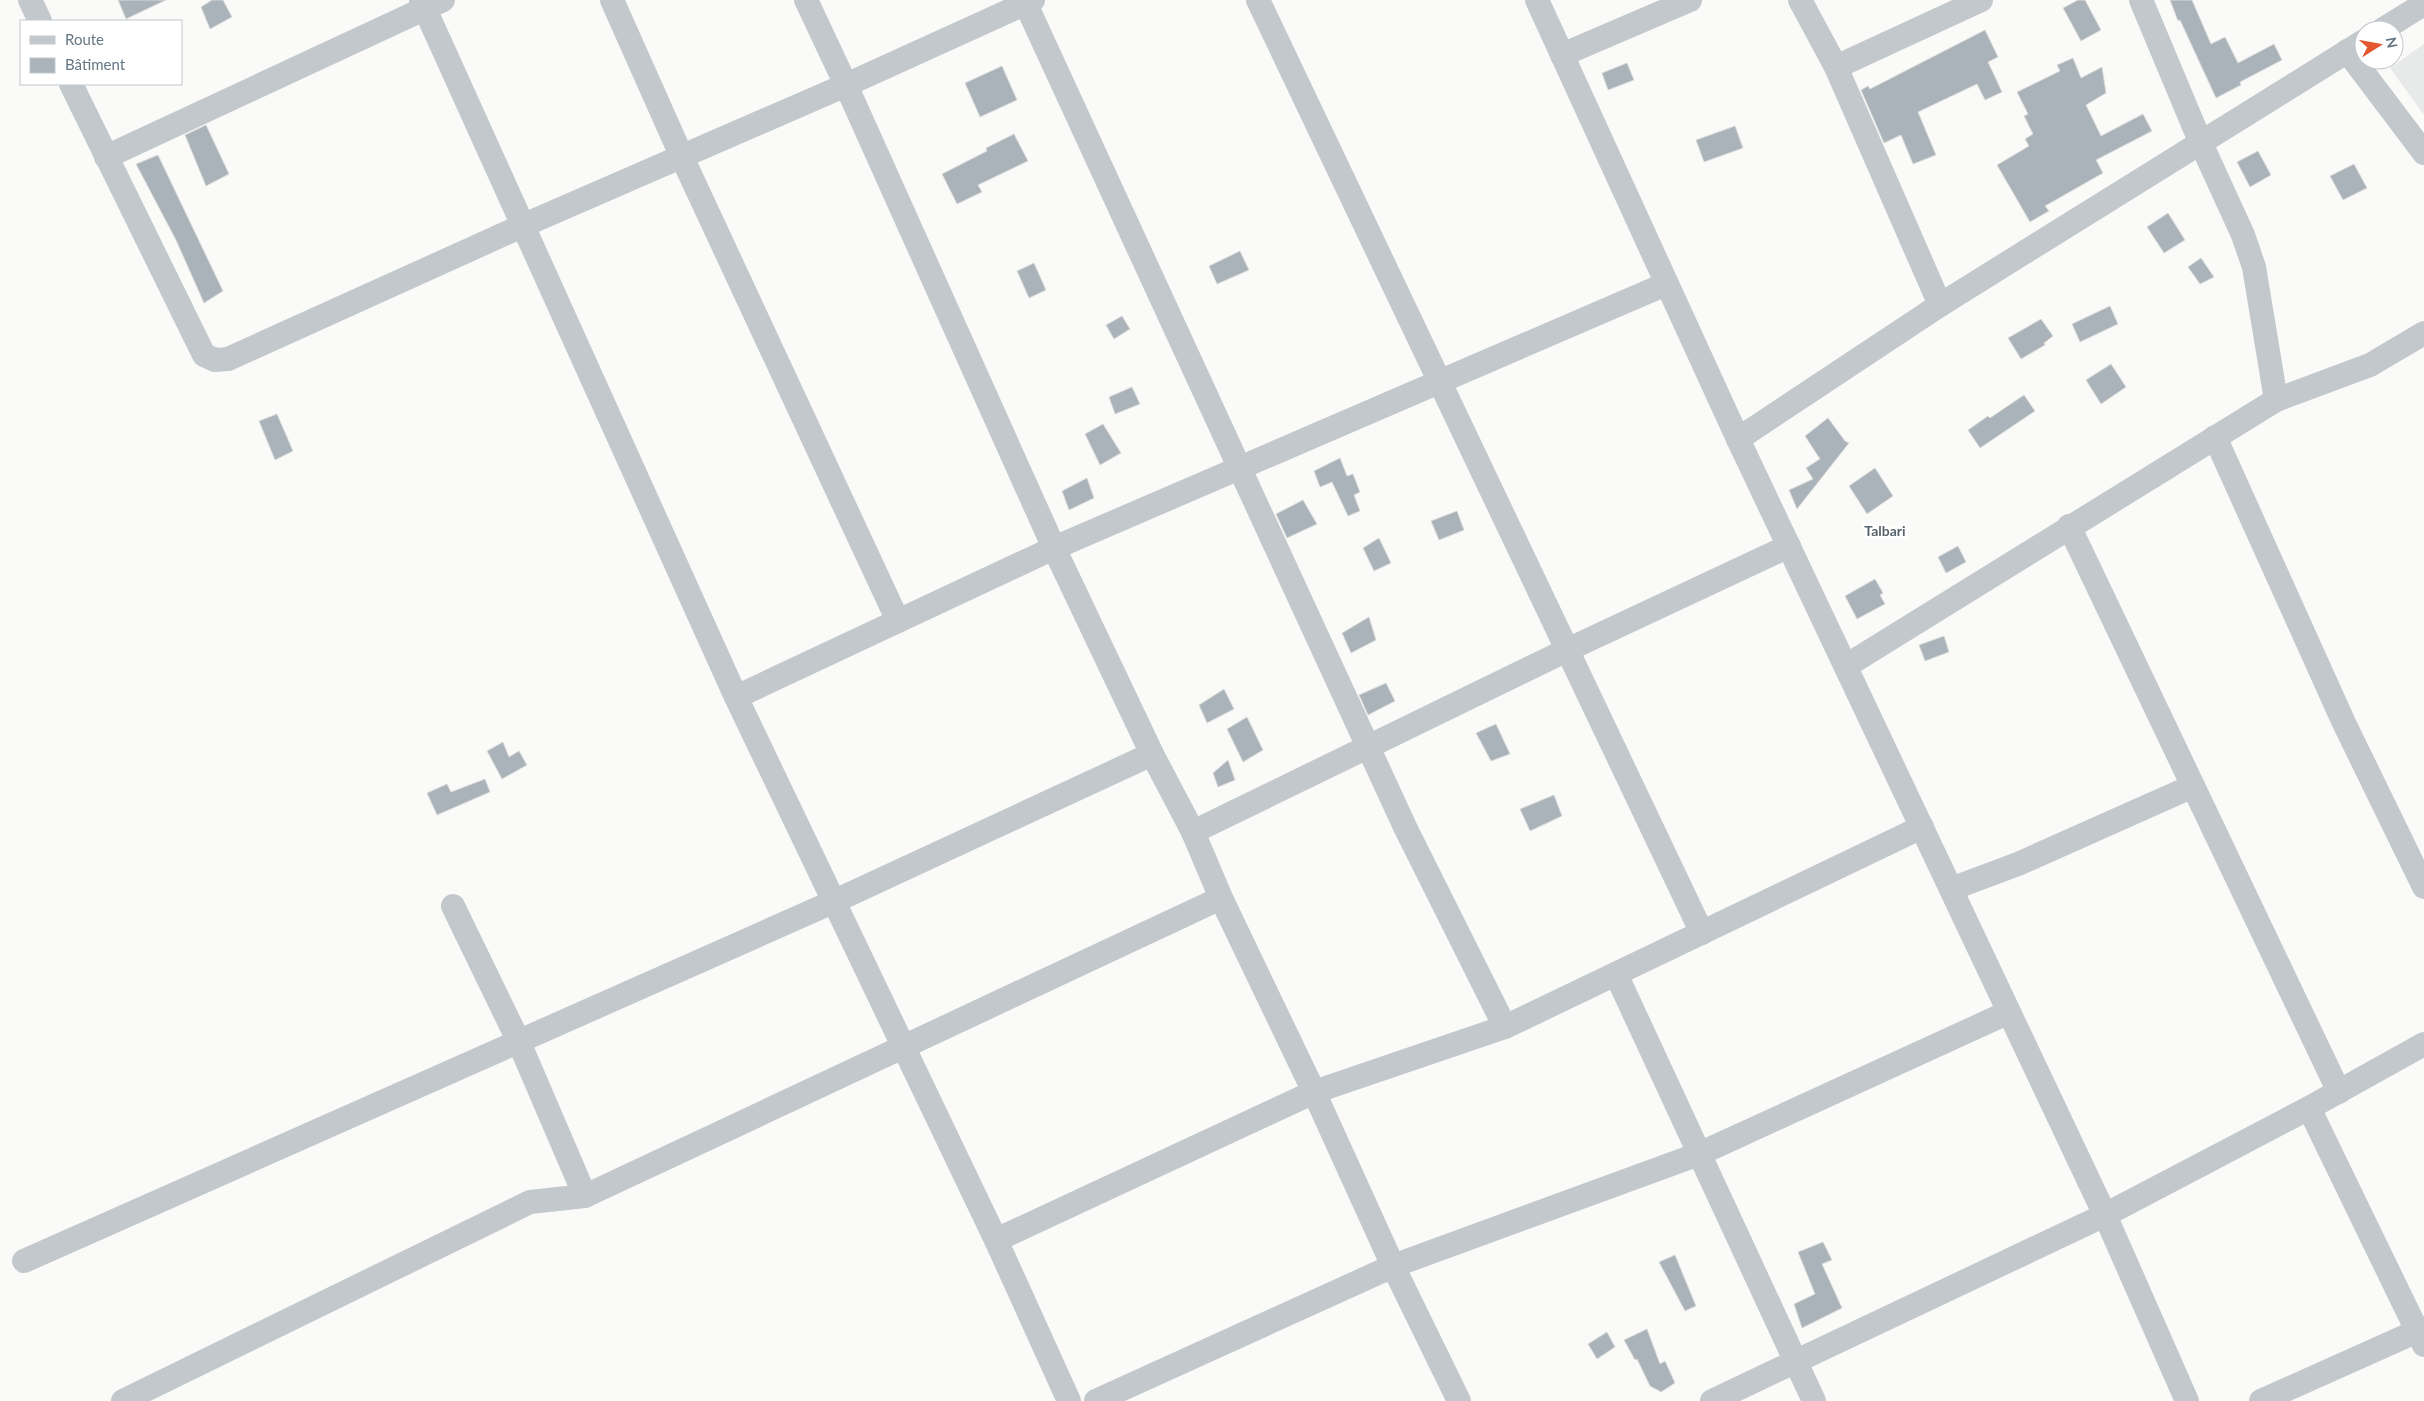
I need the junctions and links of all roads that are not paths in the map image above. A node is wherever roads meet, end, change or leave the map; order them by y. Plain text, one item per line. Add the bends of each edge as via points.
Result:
1 (30, 0) edge
2 (612, 0) edge
3 (806, 0) edge
4 (1258, 0) edge
5 (1537, 0) edge
6 (1690, 0) edge
7 (1800, 0) edge
8 (1981, 0) edge
9 (2141, 0) edge
10 (1027, 1) edge
11 (430, 3) edge
12 (2424, 4) edge
13 (40, 20) edge
14 (2398, 20) edge
15 (2354, 47) edge
16 (1562, 55) junction
17 (1836, 67) junction
18 (2371, 70) edge
19 (846, 84) junction
20 (71, 85) edge
21 (2200, 141) junction
22 (2424, 153) edge
23 (681, 155) junction
24 (106, 157) junction
25 (522, 226) junction
26 (1666, 284) junction
27 (1940, 305) junction
28 (2424, 333) edge
29 (1439, 382) junction
30 (2276, 400) junction
31 (2215, 437) junction
32 (1738, 439) junction
33 (1240, 467) junction
34 (2069, 526) junction
35 (1789, 546) junction
36 (1054, 548) junction
37 (898, 621) junction
38 (1567, 650) junction
39 (1846, 666) junction
40 (736, 697) junction
41 (1368, 747) junction
42 (1152, 754) junction
43 (2193, 786) junction
44 (1922, 827) junction
45 (1193, 832) junction
46 (2424, 887) edge
47 (1951, 889) junction
48 (1221, 898) junction
49 (835, 901) junction
50 (454, 906) dead end
51 (1702, 933) junction
52 (1616, 974) junction
53 (2009, 1012) junction
54 (1505, 1028) junction
55 (518, 1040) junction
56 (2424, 1045) edge
57 (904, 1046) junction
58 (1314, 1092) junction
59 (2339, 1092) junction
60 (2309, 1108) junction
61 (1699, 1154) junction
62 (585, 1196) junction
63 (2105, 1215) junction
64 (996, 1240) junction
65 (24, 1261) dead end
66 (1393, 1266) junction
67 (2422, 1335) edge
68 (1795, 1362) junction
69 (123, 1401) edge
70 (1069, 1401) edge
71 (1096, 1401) edge
72 (1459, 1401) edge
73 (1712, 1401) edge
74 (1814, 1401) edge
75 (2187, 1401) edge
76 (2261, 1401) edge

1 - 13 street
2 - 23 street
3 - 19 street
4 - 29 street
5 - 16 street
6 - 16 street
7 - 17 street
8 - 17 street
9 - 21 street
10 - 19 street
10 - 33 street
11 - 24 street
11 - 25 street
12 - 14 street
15 - 21 street
16 - 26 street
17 - 27 street
18 - 22 street
19 - 23 street
19 - 36 street
20 - 24 street
21 - 27 street
21 - 30 street via 2243,234 2254,267
23 - 25 street
23 - 37 street
24 - 25 street via 204,355 215,360 228,359
25 - 40 street
26 - 29 street
26 - 32 street
27 - 32 street
28 - 30 street via 2370,365
29 - 33 street
29 - 38 street
30 - 31 street
31 - 34 street
31 - 46 street via 2344,723
32 - 35 street
33 - 36 street
33 - 41 street
34 - 39 street
34 - 43 street
35 - 38 street
35 - 39 street
36 - 37 street
36 - 42 street
37 - 40 street
38 - 41 street
38 - 51 street
39 - 44 street
40 - 49 street
41 - 45 street
41 - 54 street
42 - 45 street
42 - 49 street
43 - 47 street via 2018,864
43 - 59 street
44 - 47 street
44 - 51 street
45 - 48 street
47 - 53 street
48 - 57 street
48 - 58 street
49 - 55 street
49 - 57 street
50 - 55 street
51 - 52 street
52 - 54 street
52 - 61 street
53 - 61 street
53 - 63 street
54 - 58 street
55 - 62 street
55 - 65 street
56 - 59 street
57 - 62 street
57 - 64 street
58 - 64 street
58 - 66 street
59 - 60 street
60 - 63 street
60 - 67 street
61 - 66 street
61 - 68 street
62 - 69 street via 530,1202
63 - 68 street
63 - 75 street
64 - 70 street
66 - 71 street
66 - 72 street
67 - 76 street
68 - 73 street
68 - 74 street

